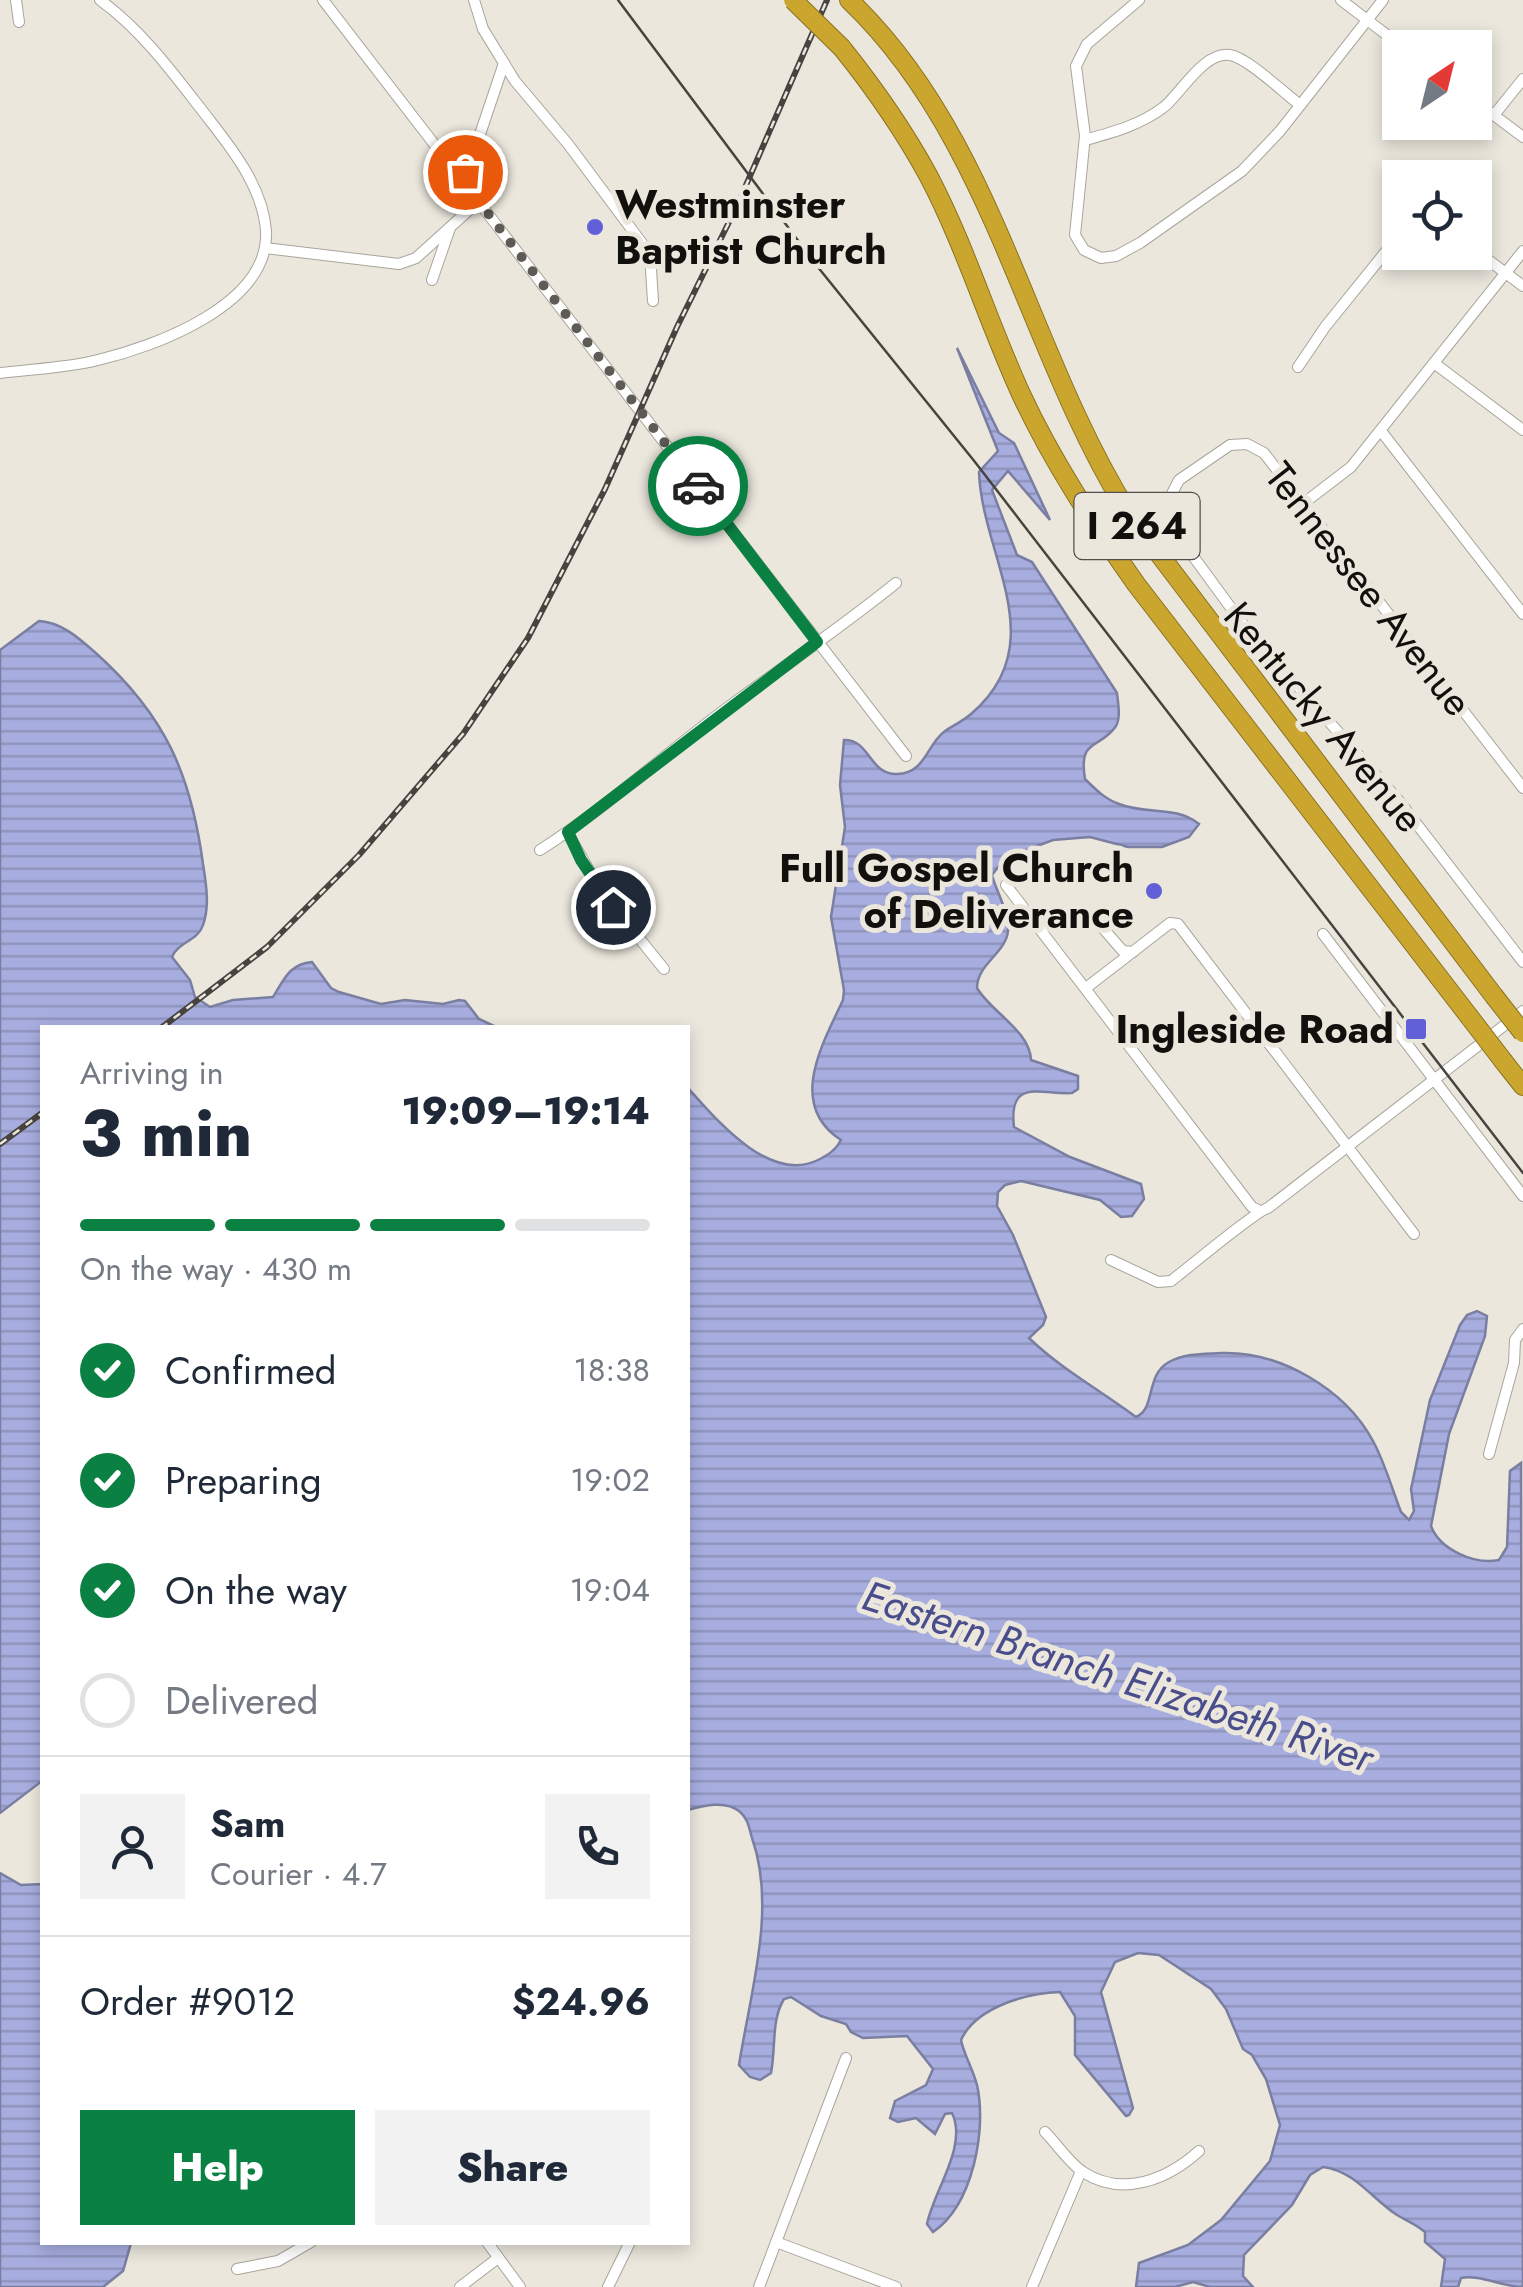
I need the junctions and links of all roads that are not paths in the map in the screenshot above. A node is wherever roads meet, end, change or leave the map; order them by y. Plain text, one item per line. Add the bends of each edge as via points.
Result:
1 (16, 0) edge
2 (100, 0) edge
3 (323, 0) edge
4 (474, 0) edge
5 (793, 0) edge
6 (1139, 0) edge
7 (1342, 0) edge
8 (1383, 0) edge
9 (854, 5) edge
10 (1368, 20) junction
11 (19, 22) dead end
12 (1382, 31) edge
13 (504, 63) junction
14 (1523, 79) edge
15 (1300, 105) junction
16 (1494, 115) joint
17 (1523, 137) edge
18 (1085, 140) junction
19 (460, 177) junction
20 (479, 201) junction
21 (450, 227) junction
22 (265, 248) junction
23 (1523, 252) edge
24 (1382, 256) edge
25 (1492, 263) edge
26 (1506, 273) junction
27 (432, 280) dead end
28 (1523, 286) edge
29 (653, 300) dead end
30 (1434, 363) junction
31 (1298, 367) dead end
32 (0, 373) edge
33 (1523, 430) edge
34 (1381, 431) junction
35 (1196, 468) joint
36 (1304, 503) junction
37 (896, 583) dead end
38 (1523, 614) edge
39 (817, 642) junction
40 (906, 756) dead end
41 (1523, 788) edge
42 (568, 832) junction
43 (540, 850) dead end
44 (1006, 885) dead end
45 (1041, 930) junction
46 (1323, 934) dead end
47 (1133, 952) junction
48 (1523, 962) edge
49 (664, 969) dead end
50 (1086, 988) junction
51 (1523, 1011) edge
52 (1523, 1033) edge
53 (1435, 1078) junction
54 (1523, 1086) edge
55 (1349, 1145) junction
56 (1523, 1196) edge
57 (1258, 1210) junction
58 (1414, 1234) dead end
59 (1110, 1260) dead end
60 (1523, 1329) edge
61 (1514, 1362) junction
62 (1523, 1372) edge
63 (1489, 1454) dead end
64 (846, 2058) dead end
65 (1045, 2132) dead end
66 (1199, 2151) dead end
67 (1082, 2171) junction
68 (776, 2242) junction
69 (306, 2245) edge
70 (488, 2245) edge
71 (629, 2245) edge
72 (498, 2258) junction
73 (236, 2269) dead end
74 (460, 2287) edge
75 (520, 2287) edge
76 (608, 2287) edge
77 (759, 2287) edge
78 (896, 2287) edge
79 (1032, 2287) edge

1 - 11 street
2 - 22 street via 143,37 233,151 260,206
3 - 19 street
4 - 13 street
5 - 54 highway, I 264, bridge via 875,89 929,177 1023,398 1088,515
6 - 18 street via 1078,57
7 - 10 street
8 - 10 street
9 - 52 highway, I 264, bridge via 918,82 962,156 1063,392 1131,517
10 - 12 street
10 - 15 street
13 - 19 street
13 - 29 street via 650,254
14 - 16 street
15 - 18 street via 1238,58 1222,55 1144,120
15 - 18 street via 1262,152 1132,249 1107,258 1084,250 1076,235
16 - 17 street
19 - 20 street
20 - 21 street
20 - 39 street
21 - 22 street via 416,258 399,264
21 - 27 street
22 - 32 street via 234,300 178,330 96,361
23 - 26 street
24 - 31 street
25 - 26 street
26 - 28 street
26 - 30 street
30 - 33 street
30 - 34 street
34 - 36 street via 1342,475
34 - 38 street
35 - 36 street, Tennessee Avenue via 1230,445 1247,444 1264,452
35 - 48 street, Kentucky Avenue via 1179,480 1168,501 1168,520 1183,546 1400,801
36 - 41 street, Tennessee Avenue
37 - 39 street
39 - 40 street
39 - 42 street
42 - 43 street
42 - 49 street via 601,890
44 - 45 street
45 - 47 street via 1058,918 1086,913 1123,951
45 - 50 street
46 - 53 street
47 - 50 street
47 - 55 street via 1174,923
50 - 57 street
51 - 53 street
53 - 55 street
53 - 56 street
55 - 57 street
55 - 58 street
57 - 59 street via 1171,1281 1158,1282
60 - 61 street
61 - 62 street
61 - 63 street
64 - 68 street
65 - 67 street
66 - 67 street via 1156,2180 1118,2183
67 - 79 street
68 - 77 street
68 - 78 street
69 - 73 street via 278,2262
70 - 72 street
71 - 76 street
72 - 74 street
72 - 75 street

